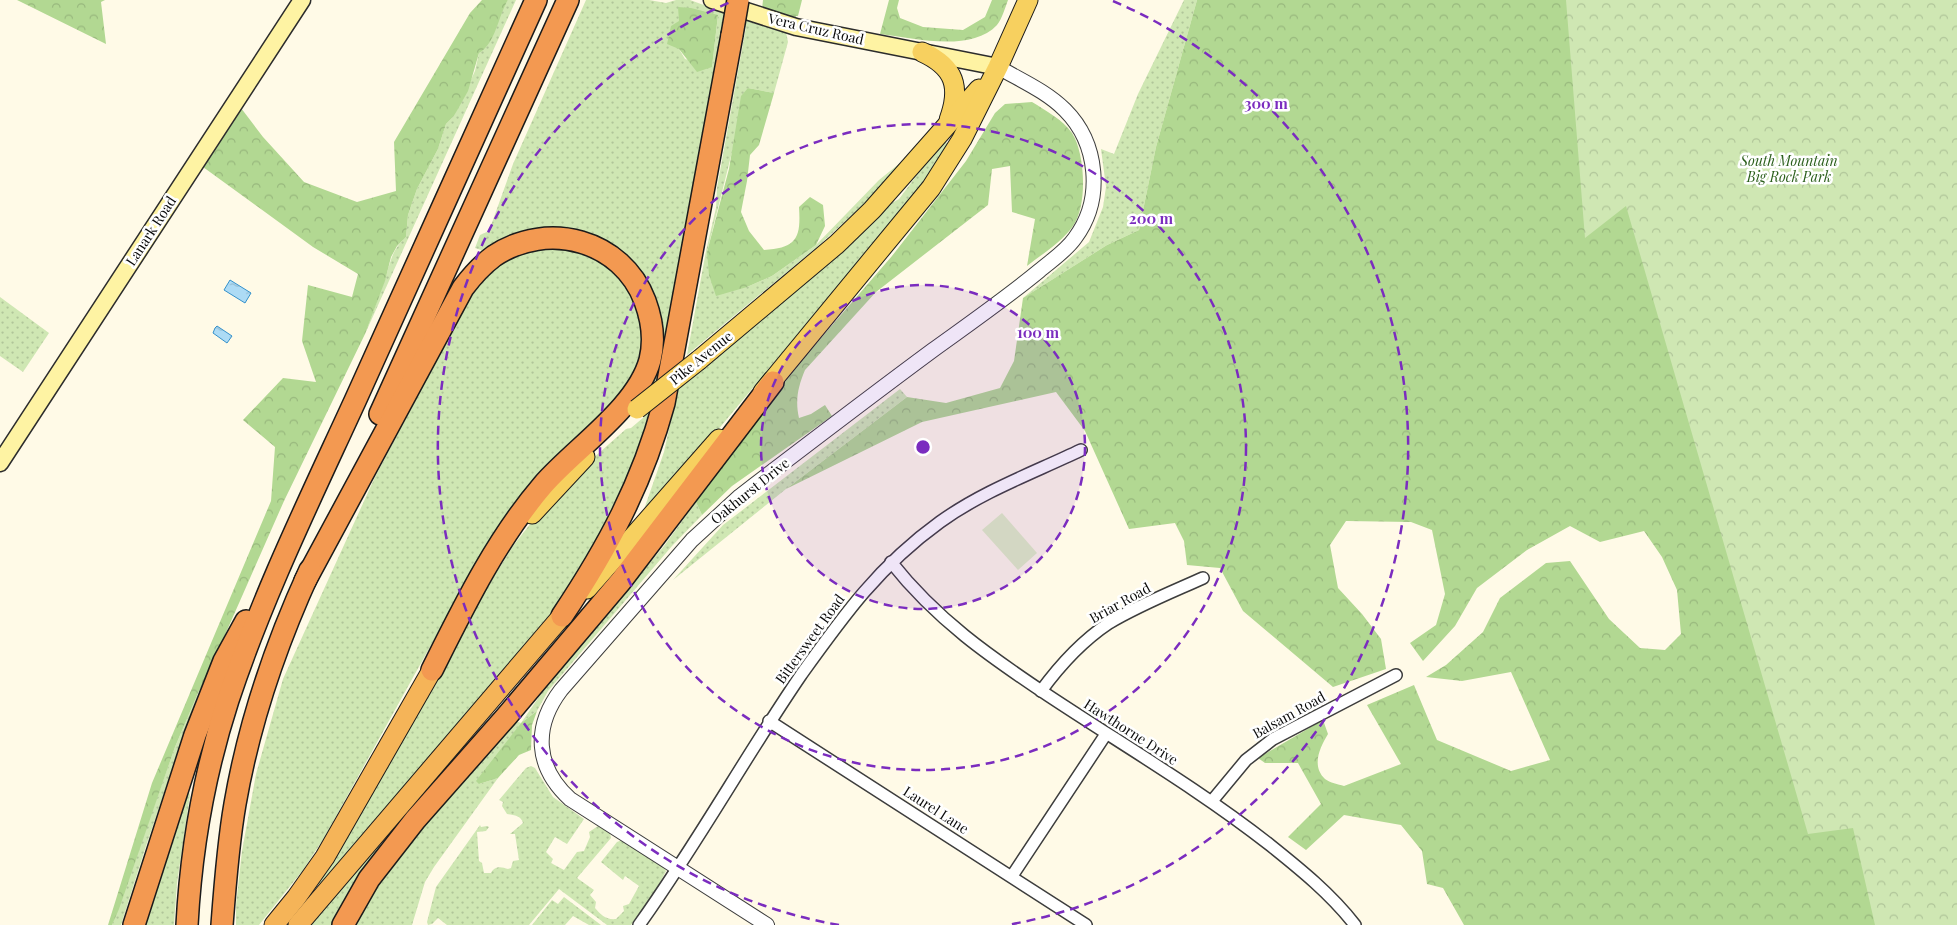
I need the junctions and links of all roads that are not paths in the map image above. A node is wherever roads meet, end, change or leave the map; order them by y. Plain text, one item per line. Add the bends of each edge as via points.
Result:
1 (302, 0) edge
2 (536, 0) edge
3 (712, 0) edge
4 (738, 0) edge
5 (1028, 0) edge
6 (567, 3) edge
7 (922, 52) junction
8 (998, 67) junction
9 (946, 127) junction
10 (773, 382) junction
11 (1081, 450) dead end
12 (0, 463) edge
13 (301, 519) junction
14 (891, 562) junction
15 (1203, 578) dead end
16 (305, 581) junction
17 (562, 616) junction
18 (432, 670) junction
19 (1396, 675) dead end
20 (1041, 691) junction
21 (769, 721) junction
22 (1106, 734) junction
23 (1212, 801) junction
24 (679, 867) junction
25 (1012, 876) junction
26 (284, 922) edge
27 (1083, 924) edge
28 (134, 925) edge
29 (187, 925) edge
30 (222, 925) edge
31 (342, 925) edge
32 (639, 925) edge
33 (767, 925) edge
34 (1355, 925) edge

1 - 12 main road, Lanark Road
2 - 13 highway
3 - 7 main road, Vera Cruz Road via 796,27
4 - 17 highway, bridge via 659,423 623,516
5 - 8 main road, Pike Avenue
6 - 16 highway
7 - 8 main road
7 - 9 main road via 942,64 953,79 955,99
8 - 9 main road, Pike Avenue
8 - 10 main road, Pike Avenue via 962,139 931,188
8 - 24 street, Oakhurst Drive via 1049,96 1076,123 1087,143 1092,159 1094,189 1085,222 1076,236 1068,247 1021,286 715,518 620,621 561,690 546,713 542,753 546,767 561,790
9 - 18 main road, Pike Avenue, bridge via 837,244 594,448 530,517 510,544
10 - 17 main road, Pike Avenue
10 - 31 highway via 621,581 409,827 369,879
11 - 14 street, Bittersweet Road via 994,489 940,522
13 - 28 highway via 224,661 195,735
13 - 29 highway via 259,616 228,700 198,827
14 - 20 street, Hawthorne Drive via 922,597 967,639
14 - 21 street, Bittersweet Road via 843,616
15 - 20 street, Briar Road via 1108,624 1069,656
16 - 18 highway via 472,276 508,248 537,239 579,240 610,255 634,279 649,312 653,343 645,374 620,409 543,485 520,515 487,564
16 - 30 highway via 271,667 250,735 235,804
17 - 26 highway
18 - 26 highway
19 - 23 street, Balsam Road via 1273,739 1246,760
20 - 22 street, Hawthorne Drive
21 - 24 street, Bittersweet Road
21 - 25 street, Laurel Lane
22 - 23 street, Hawthorne Drive
22 - 25 street
23 - 34 street, Hawthorne Drive via 1293,863
24 - 32 street, Bittersweet Road
24 - 33 street, Oakhurst Drive
25 - 27 street, Laurel Lane

